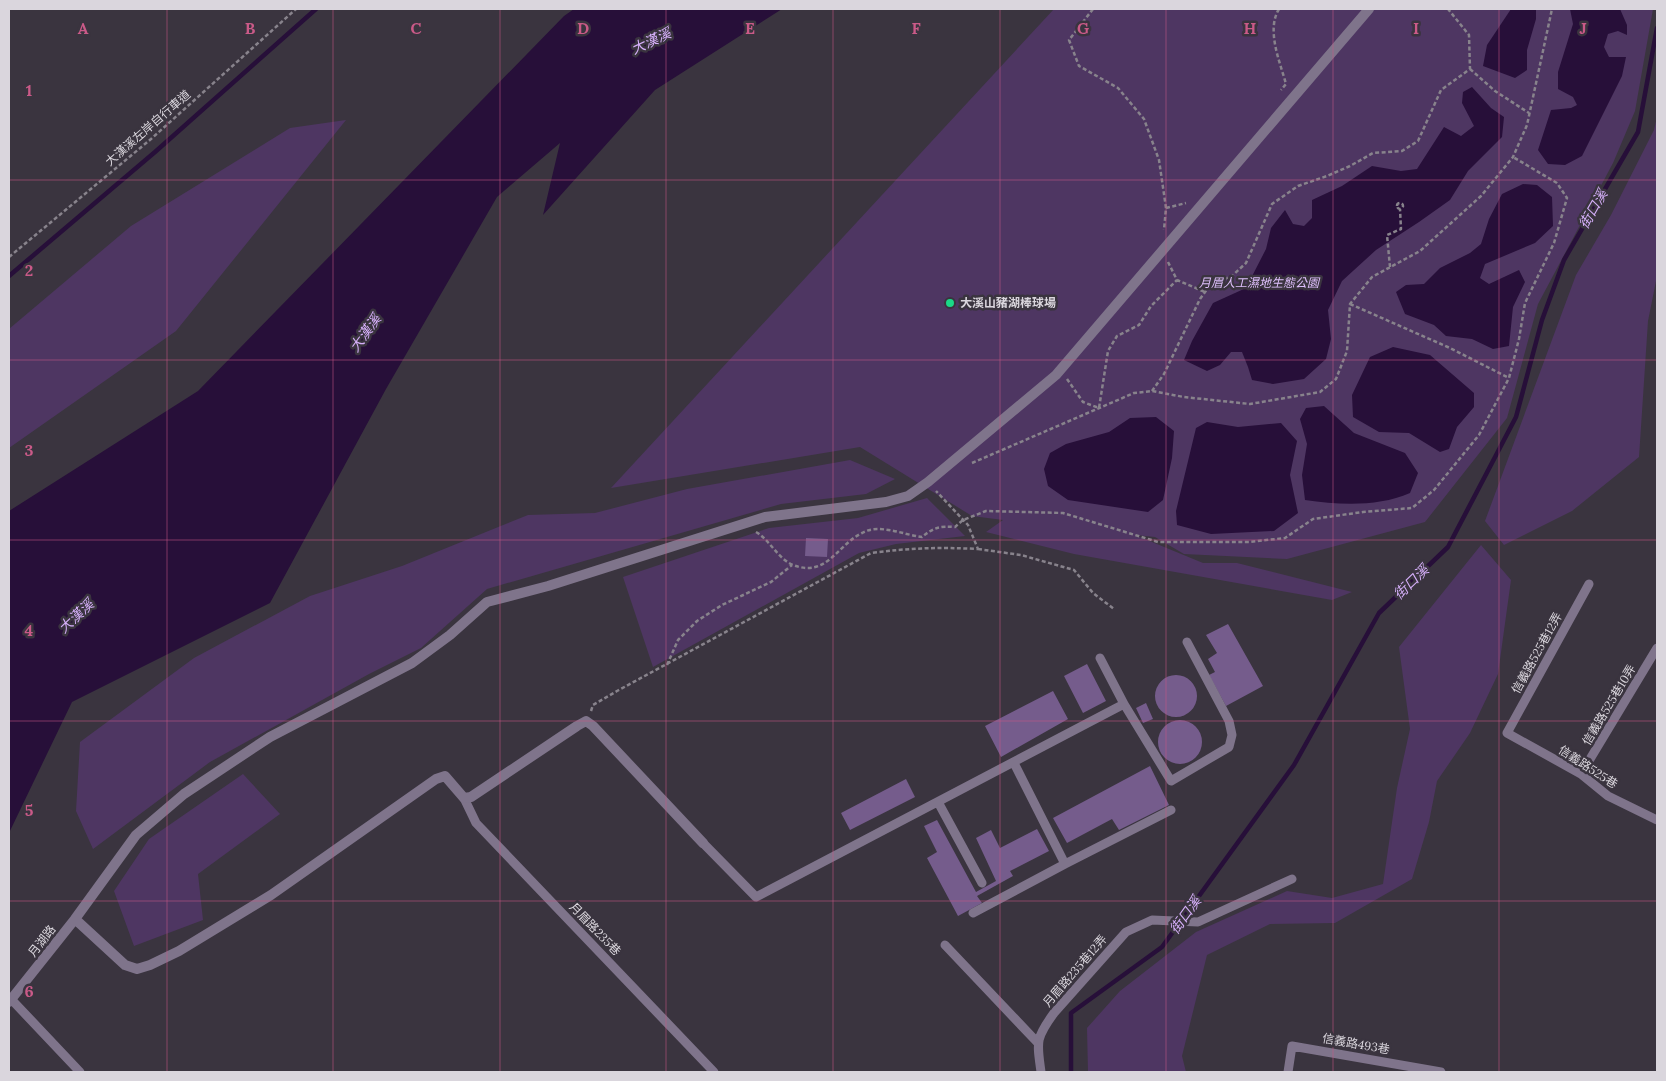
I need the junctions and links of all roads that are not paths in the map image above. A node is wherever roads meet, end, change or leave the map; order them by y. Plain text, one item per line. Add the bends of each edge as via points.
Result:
1 (1369, 9) edge
2 (1589, 584) dead end
3 (1186, 642) dead end
4 (1657, 648) edge
5 (1100, 658) dead end
6 (1124, 704) junction
7 (1507, 733) joint
8 (1014, 763) junction
9 (1581, 774) junction
10 (464, 798) junction
11 (938, 802) junction
12 (1171, 810) dead end
13 (1657, 820) edge
14 (703, 843) joint
15 (1065, 864) junction
16 (1292, 879) dead end
17 (982, 883) dead end
18 (973, 913) dead end
19 (75, 919) junction
20 (945, 945) dead end
21 (10, 1001) edge
22 (1037, 1042) junction
23 (80, 1072) edge
24 (714, 1072) edge
25 (1041, 1072) edge
26 (1288, 1072) edge
27 (1441, 1072) edge

1 - 19 street, 月湖路 via 1060,370 928,482 908,496 886,502 765,517 548,586 487,602 412,663 270,737 184,794 136,835
2 - 7 lane, 信義路525巷12弄
3 - 6 lane via 1229,721 1232,735 1229,747 1171,781
4 - 9 lane, 信義路525巷10弄
5 - 6 lane
6 - 8 lane
7 - 9 lane, 信義路525巷
8 - 11 lane
8 - 15 lane
9 - 13 lane, 信義路525巷 via 1608,796
10 - 14 street via 471,797 586,721
10 - 19 street via 445,776 436,779 271,895 150,965 137,969 126,965
10 - 24 lane, 月眉路235巷 via 476,823
11 - 14 lane via 756,897
11 - 17 lane
12 - 15 lane
15 - 18 lane
16 - 22 lane, 月眉路235巷12弄 via 1198,922 1152,920 1126,932 1054,1013
19 - 21 street, 月湖路
20 - 22 lane
21 - 23 lane
22 - 25 lane
26 - 27 lane, 信義路493巷 via 1292,1046

